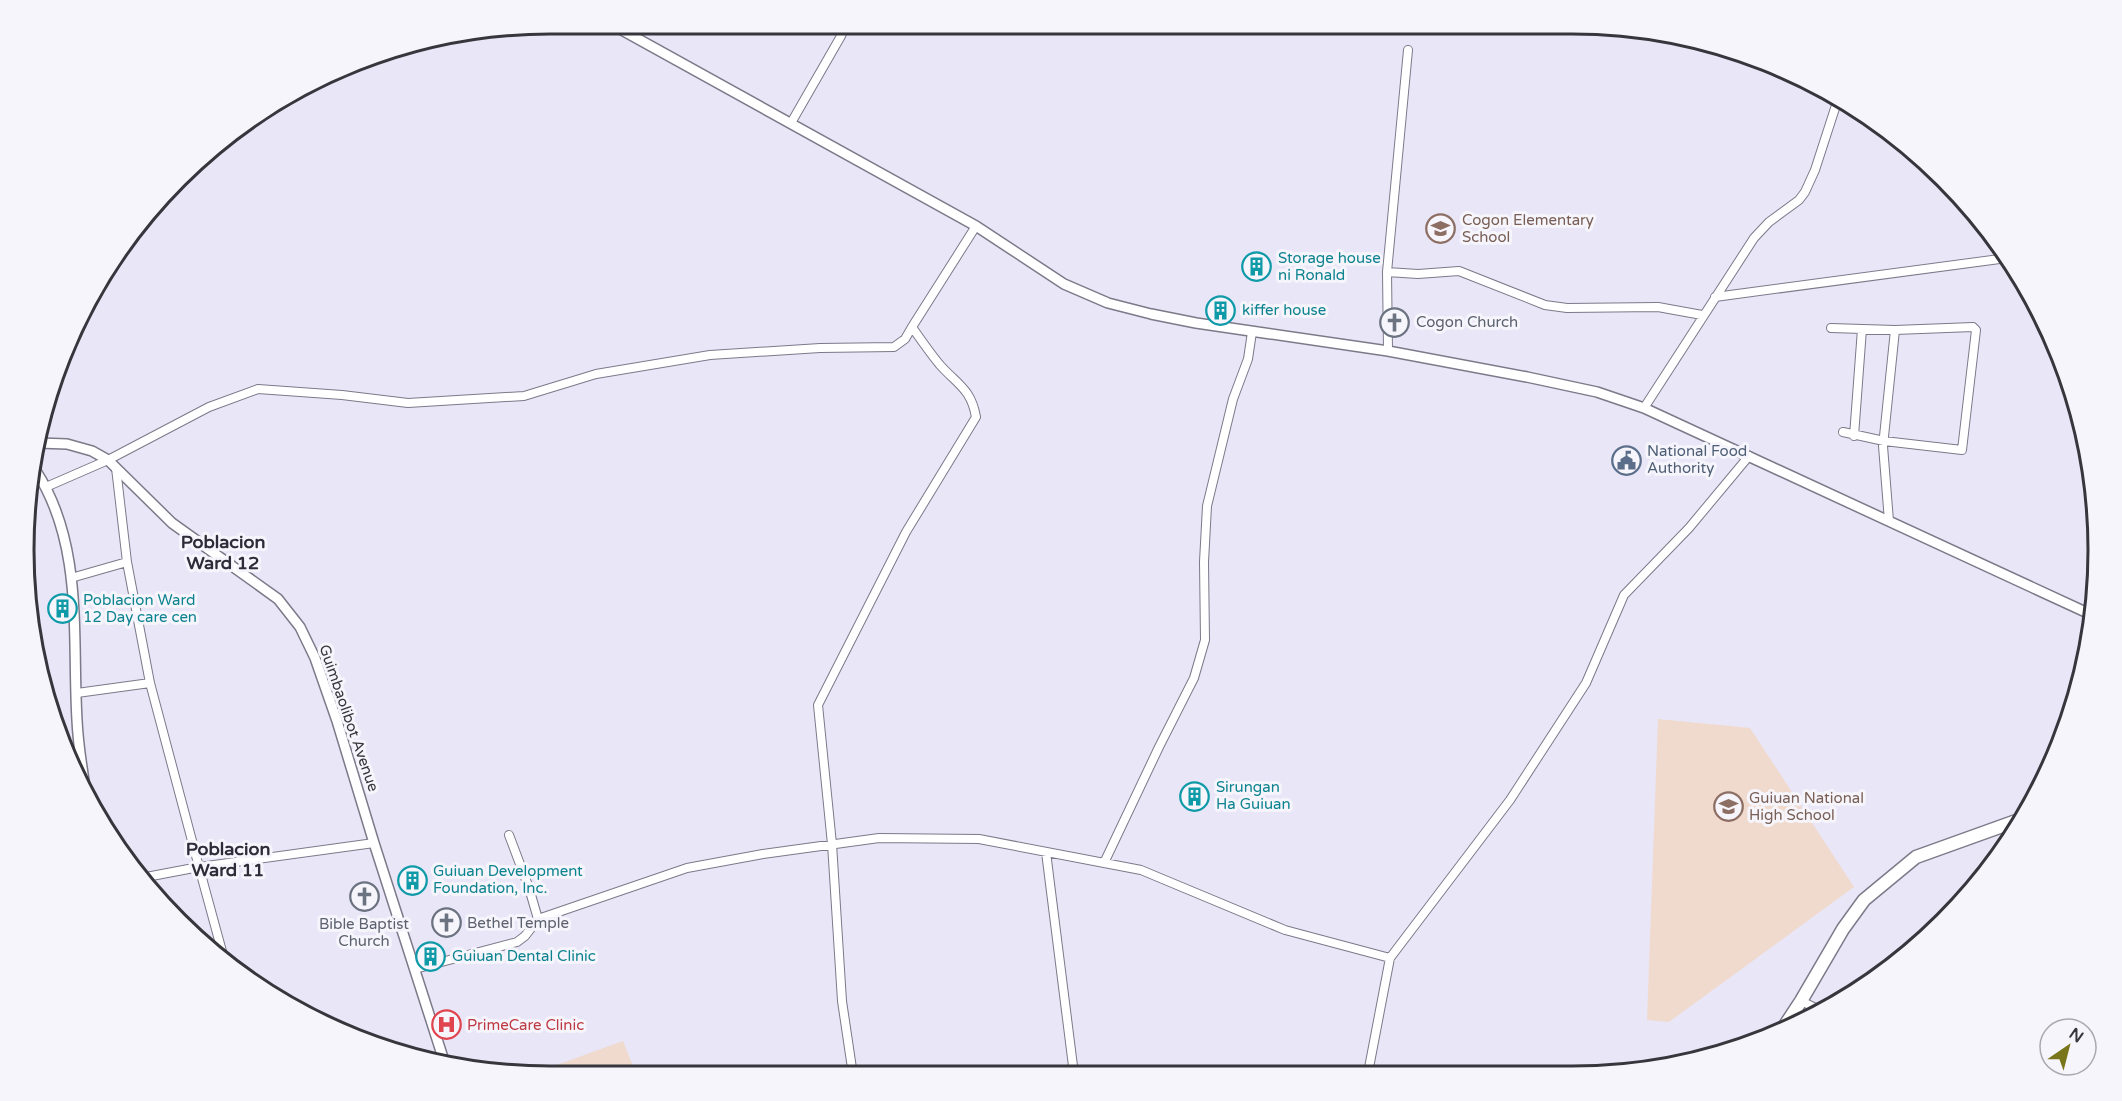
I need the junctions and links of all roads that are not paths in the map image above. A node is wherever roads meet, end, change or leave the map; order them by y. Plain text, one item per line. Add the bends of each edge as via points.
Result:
1 (629, 34) edge
2 (843, 34) edge
3 (1408, 50) dead end
4 (1835, 107) edge
5 (791, 123) junction
6 (976, 226) junction
7 (1998, 259) edge
8 (1388, 272) junction
9 (1715, 297) junction
10 (1702, 315) junction
11 (912, 327) junction
12 (1831, 328) dead end
13 (1862, 329) junction
14 (1895, 330) junction
15 (1252, 332) junction
16 (905, 339) junction
17 (921, 341) junction
18 (1388, 351) junction
19 (1644, 408) junction
20 (1843, 432) dead end
21 (1854, 435) junction
22 (1884, 441) junction
23 (46, 443) edge
24 (1749, 456) junction
25 (108, 460) junction
26 (116, 468) junction
27 (40, 477) edge
28 (46, 487) junction
29 (1889, 521) junction
30 (127, 562) junction
31 (71, 578) junction
32 (2084, 611) edge
33 (150, 683) junction
34 (77, 693) junction
35 (82, 767) edge
36 (2009, 824) edge
37 (509, 835) dead end
38 (374, 843) junction
39 (832, 844) junction
40 (1046, 852) junction
41 (1104, 863) junction
42 (199, 867) junction
43 (150, 876) edge
44 (538, 919) junction
45 (221, 947) edge
46 (1390, 957) junction
47 (415, 969) junction
48 (1801, 1001) junction
49 (1812, 1006) edge
50 (1790, 1017) edge
51 (442, 1055) edge
52 (852, 1066) edge
53 (1073, 1066) edge
54 (1369, 1066) edge

1 - 5 street
2 - 5 street
3 - 8 street
4 - 9 street via 1805,192 1754,238
5 - 6 street
6 - 11 street
6 - 15 street via 1064,284 1108,303 1152,315
7 - 9 street
8 - 10 street via 1459,271 1545,304 1567,308 1658,307
8 - 18 street
9 - 10 street
10 - 19 street
11 - 16 street
11 - 17 street
12 - 13 street
13 - 14 street
13 - 21 street
14 - 22 street
14 - 22 street via 1976,330 1962,450
15 - 18 street
15 - 41 street via 1207,506 1205,640 1194,678
16 - 17 street
16 - 25 street via 894,347 710,356 596,374 525,396 408,403 258,389 210,407
17 - 39 street via 966,389 976,417 906,532 818,705
18 - 19 street via 1597,392
19 - 24 street
20 - 21 street
21 - 22 street
22 - 29 street
23 - 25 street, Guimbaolibot Avenue via 67,444
24 - 29 street
24 - 46 street via 1689,528 1624,595 1586,683 1510,800
25 - 26 street, Guimbaolibot Avenue
25 - 28 street
26 - 30 street
26 - 38 street, Guimbaolibot Avenue via 172,523 278,599 300,627 337,722
27 - 28 street
28 - 31 street via 65,537
29 - 32 street
30 - 31 street
30 - 33 street
31 - 34 street
33 - 34 street
33 - 42 street
34 - 35 street
36 - 48 main road via 1916,857 1864,900
37 - 44 street
38 - 42 street
38 - 47 street, Guimbaolibot Avenue
39 - 40 street via 879,838 978,839
39 - 44 street via 687,868
39 - 52 street via 842,1001
40 - 41 street
40 - 53 street
41 - 46 street via 1141,870 1286,930
42 - 43 street
42 - 45 street
44 - 47 street via 517,942
46 - 54 street
47 - 51 street, Guimbaolibot Avenue
48 - 49 street
48 - 50 main road

